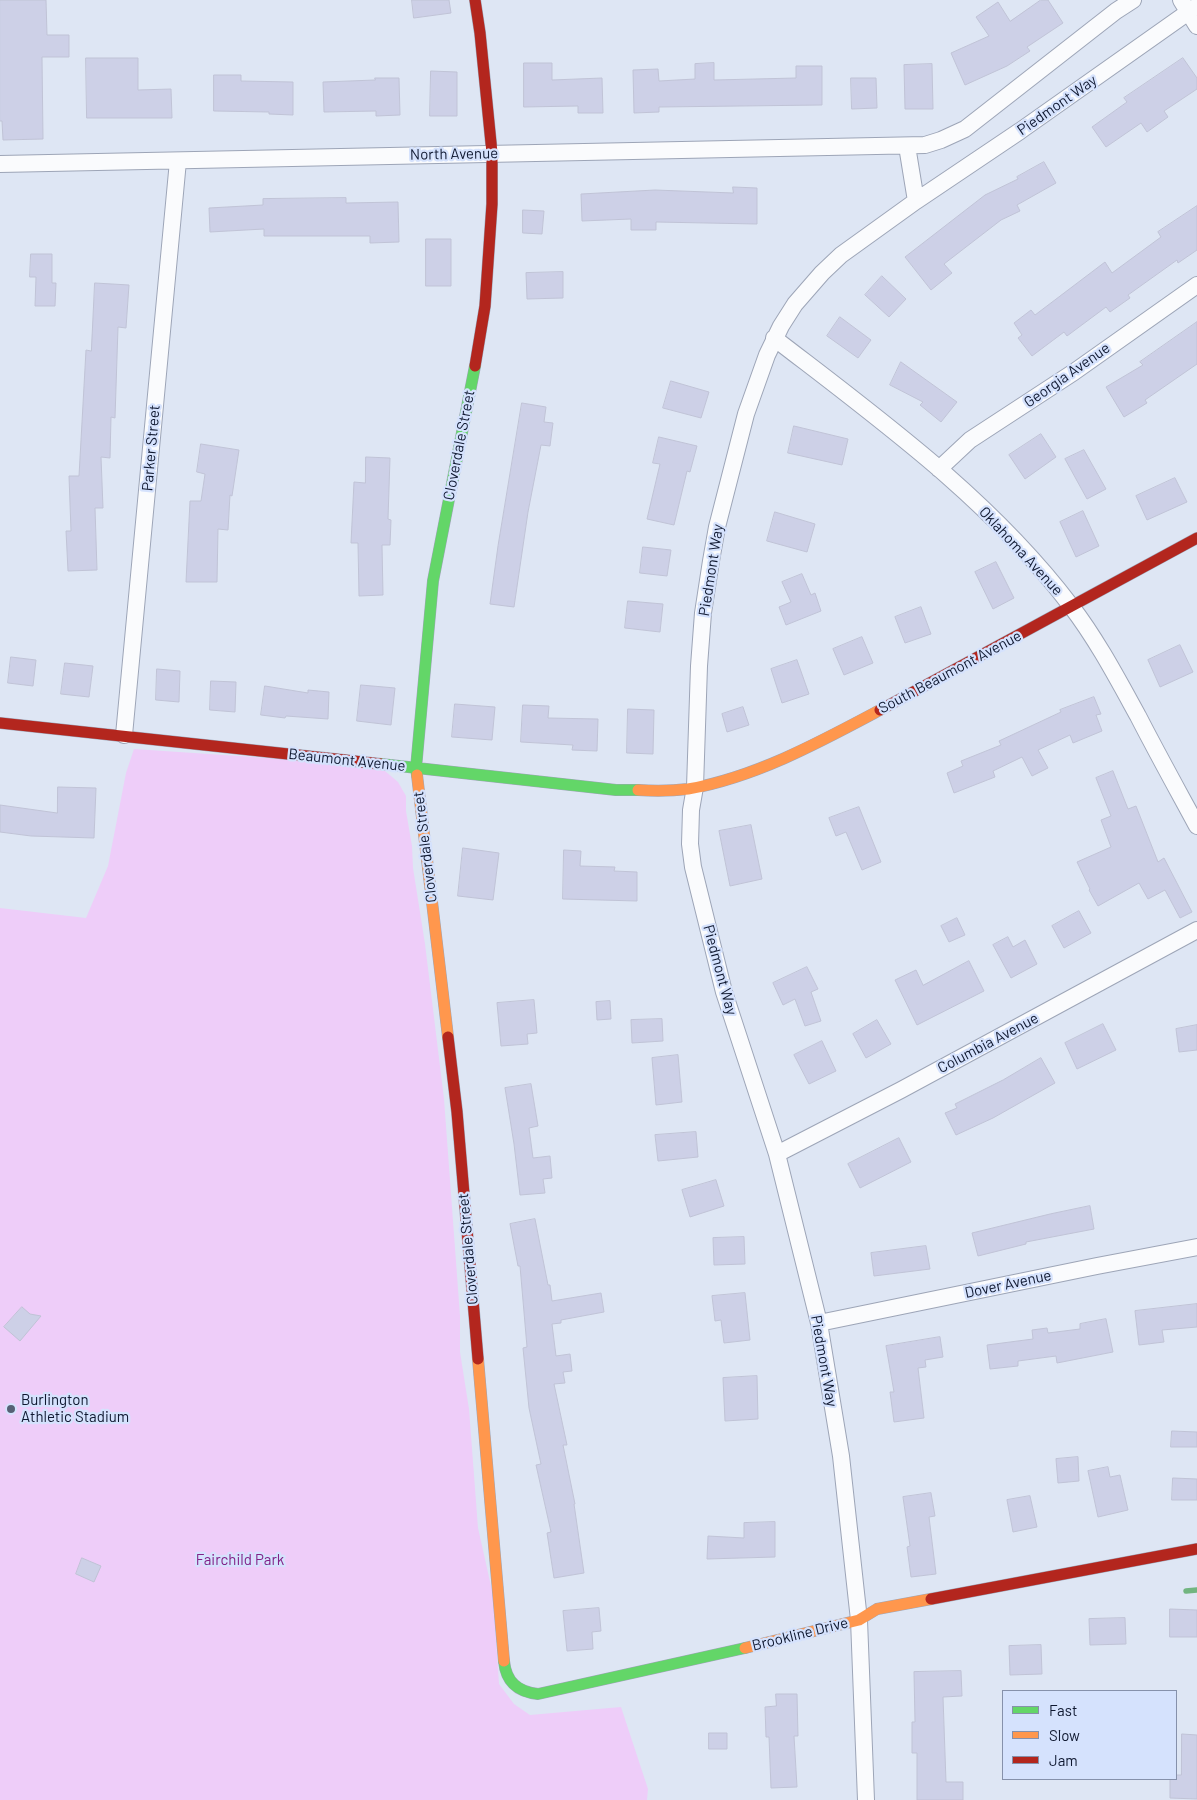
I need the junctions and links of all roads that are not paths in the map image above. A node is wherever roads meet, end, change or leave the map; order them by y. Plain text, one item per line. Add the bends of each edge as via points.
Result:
1 (475, 0) edge
2 (1132, 0) edge
3 (1191, 11) edge
4 (908, 146) junction
5 (492, 153) junction
6 (178, 161) junction
7 (0, 164) edge
8 (916, 201) junction
9 (1197, 285) edge
10 (774, 338) junction
11 (939, 469) junction
12 (1197, 538) edge
13 (1071, 606) junction
14 (0, 723) edge
15 (124, 735) junction
16 (416, 768) junction
17 (695, 787) junction
18 (1197, 826) edge
19 (1197, 930) edge
20 (777, 1154) junction
21 (1197, 1247) edge
22 (819, 1323) junction
23 (1197, 1549) edge
24 (859, 1620) junction
25 (520, 1691) joint
26 (866, 1800) edge

1 - 5 street, Cloverdale Street
2 - 4 street via 965,129 941,140
3 - 8 street, Piedmont Way
4 - 5 street, North Avenue
4 - 8 street
5 - 6 street, North Avenue
5 - 16 street, Cloverdale Street via 485,306 433,581
6 - 7 street, North Avenue
6 - 15 street, Parker Street
8 - 10 street, Piedmont Way via 822,273 795,304
9 - 11 street, Georgia Avenue via 970,440
10 - 11 street, Oklahoma Avenue
10 - 17 street, Piedmont Way via 746,414 711,561 699,666
11 - 13 street, Oklahoma Avenue via 1014,540
12 - 13 street, South Beaumont Avenue
13 - 17 street, South Beaumont Avenue via 842,730 779,759
13 - 18 street, Oklahoma Avenue via 1105,655
14 - 15 street, Beaumont Avenue
15 - 16 street, Beaumont Avenue
16 - 17 street, Beaumont Avenue via 616,790
16 - 25 street, Cloverdale Street via 456,1112 505,1671 513,1686
17 - 20 street, Piedmont Way via 690,810 693,867 724,992
19 - 20 street, Columbia Avenue
20 - 22 street, Piedmont Way
21 - 22 street, Dover Avenue
22 - 24 street, Piedmont Way via 840,1456
23 - 24 street, Brookline Drive via 876,1608
24 - 25 street, Brookline Drive via 538,1694
24 - 26 street, Piedmont Way

